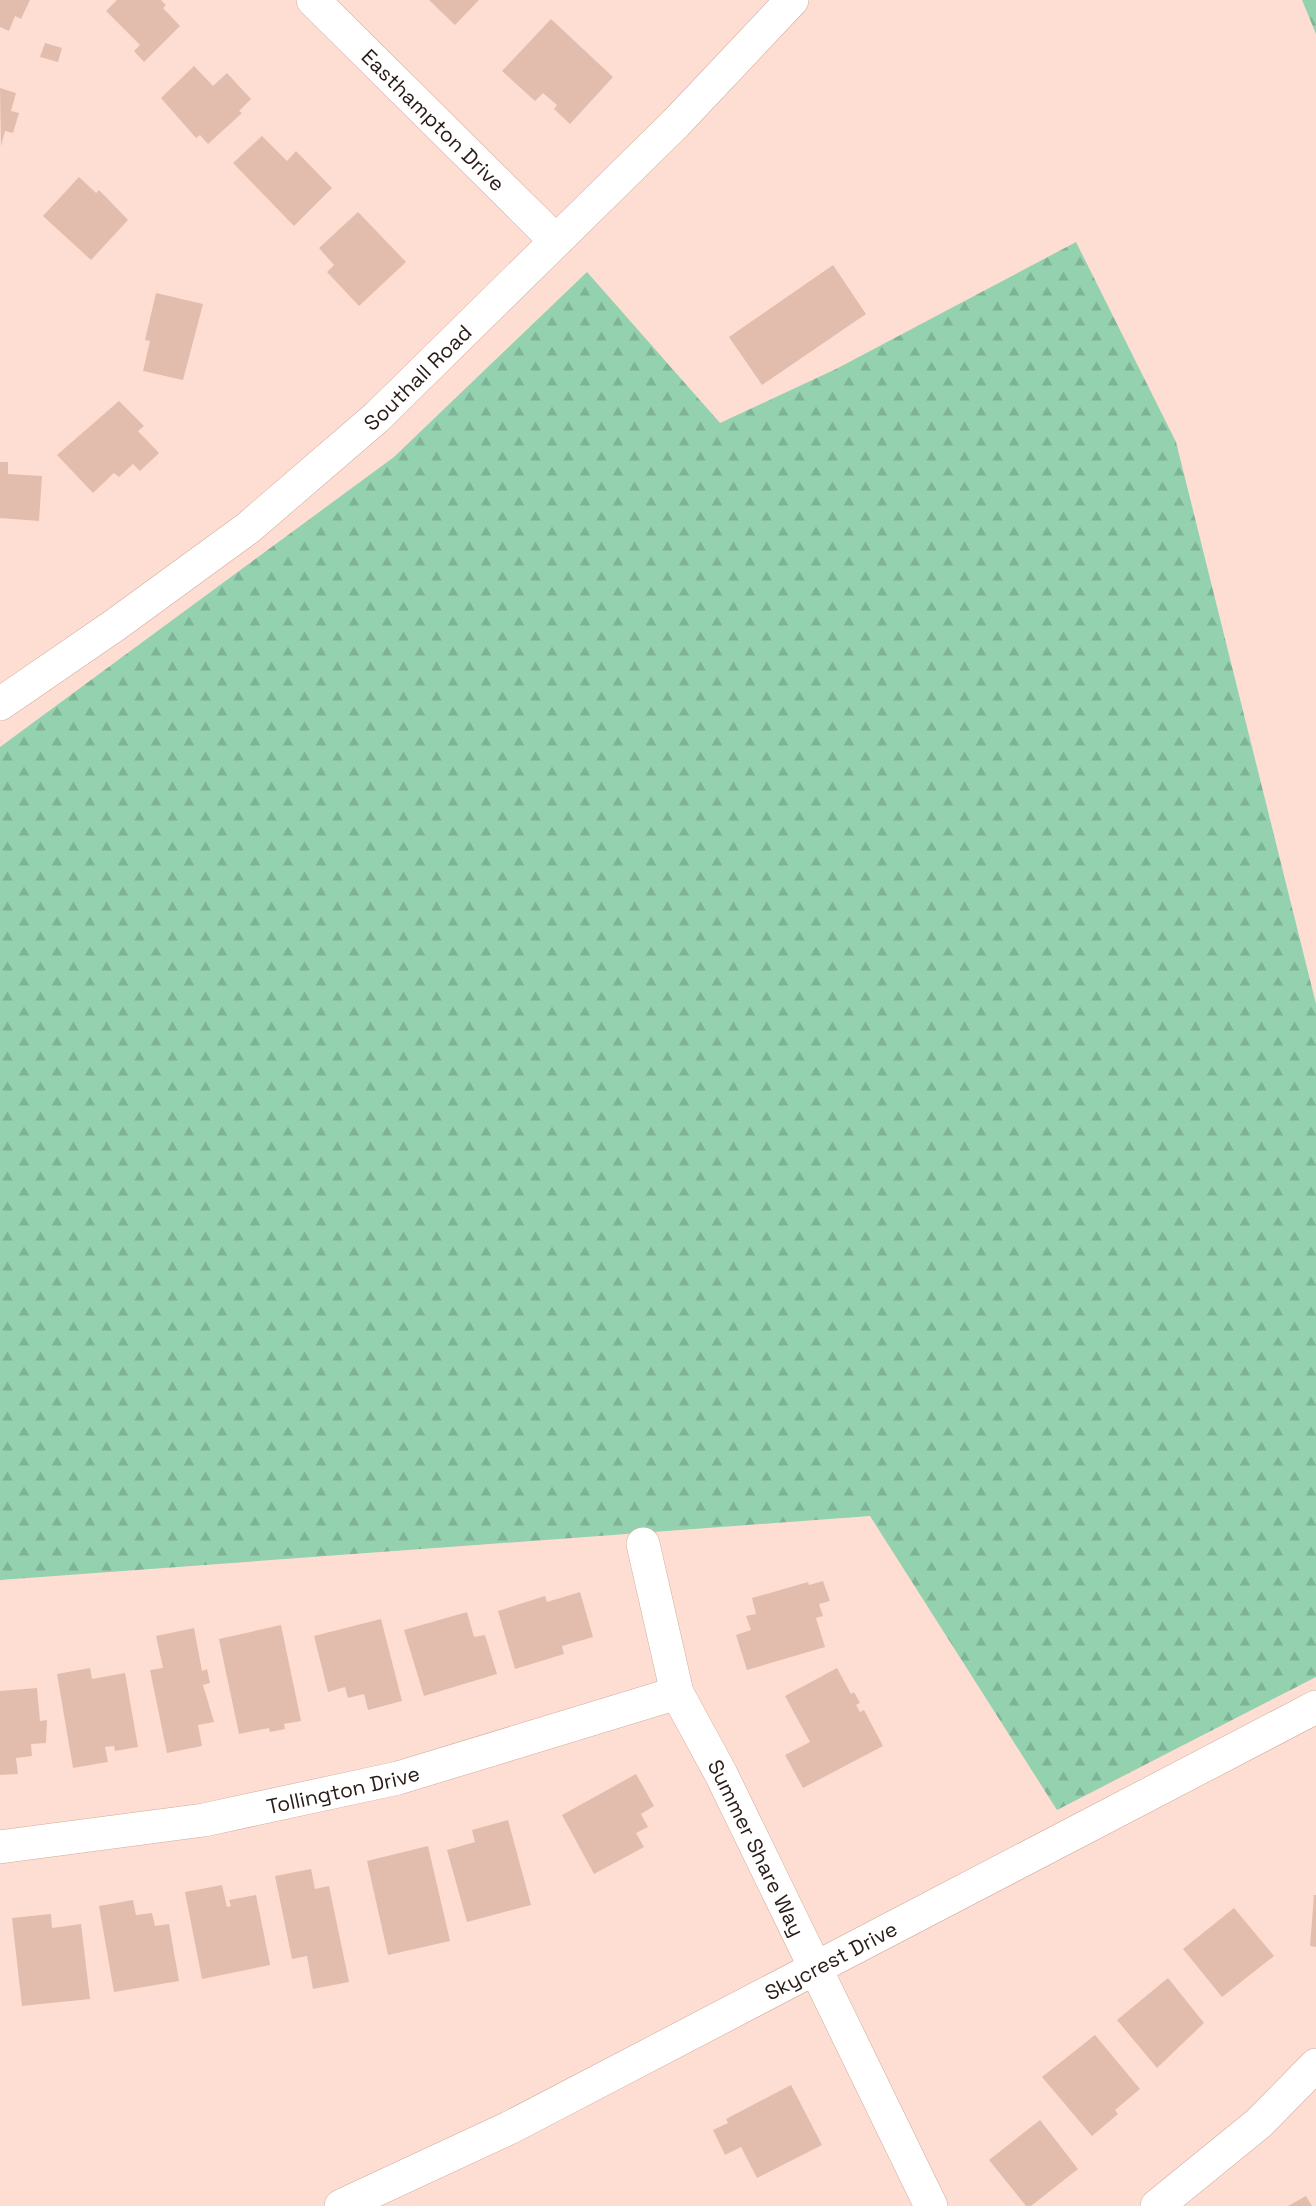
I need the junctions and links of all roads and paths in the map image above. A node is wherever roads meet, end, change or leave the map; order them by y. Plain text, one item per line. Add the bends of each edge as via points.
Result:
1 (313, 0) edge
2 (792, 0) edge
3 (555, 240) junction
4 (0, 704) edge
5 (643, 1544) dead end
6 (677, 1693) junction
7 (1316, 1707) edge
8 (0, 1847) edge
9 (816, 1967) junction
10 (1316, 2065) edge
11 (341, 2206) edge
12 (931, 2206) edge
13 (1156, 2206) edge

1 - 3 street, Easthampton Drive
2 - 3 street, Southall Road via 676,123
3 - 4 street, Southall Road via 498,301 377,417 248,528
5 - 6 street, Summer Share Way
6 - 8 street, Tollington Drive via 398,1778 204,1820
6 - 9 street, Summer Share Way
7 - 9 street, Skycrest Drive
9 - 11 street, Skycrest Drive via 509,2128
9 - 12 street, Summer Share Way
10 - 13 street via 1259,2122

